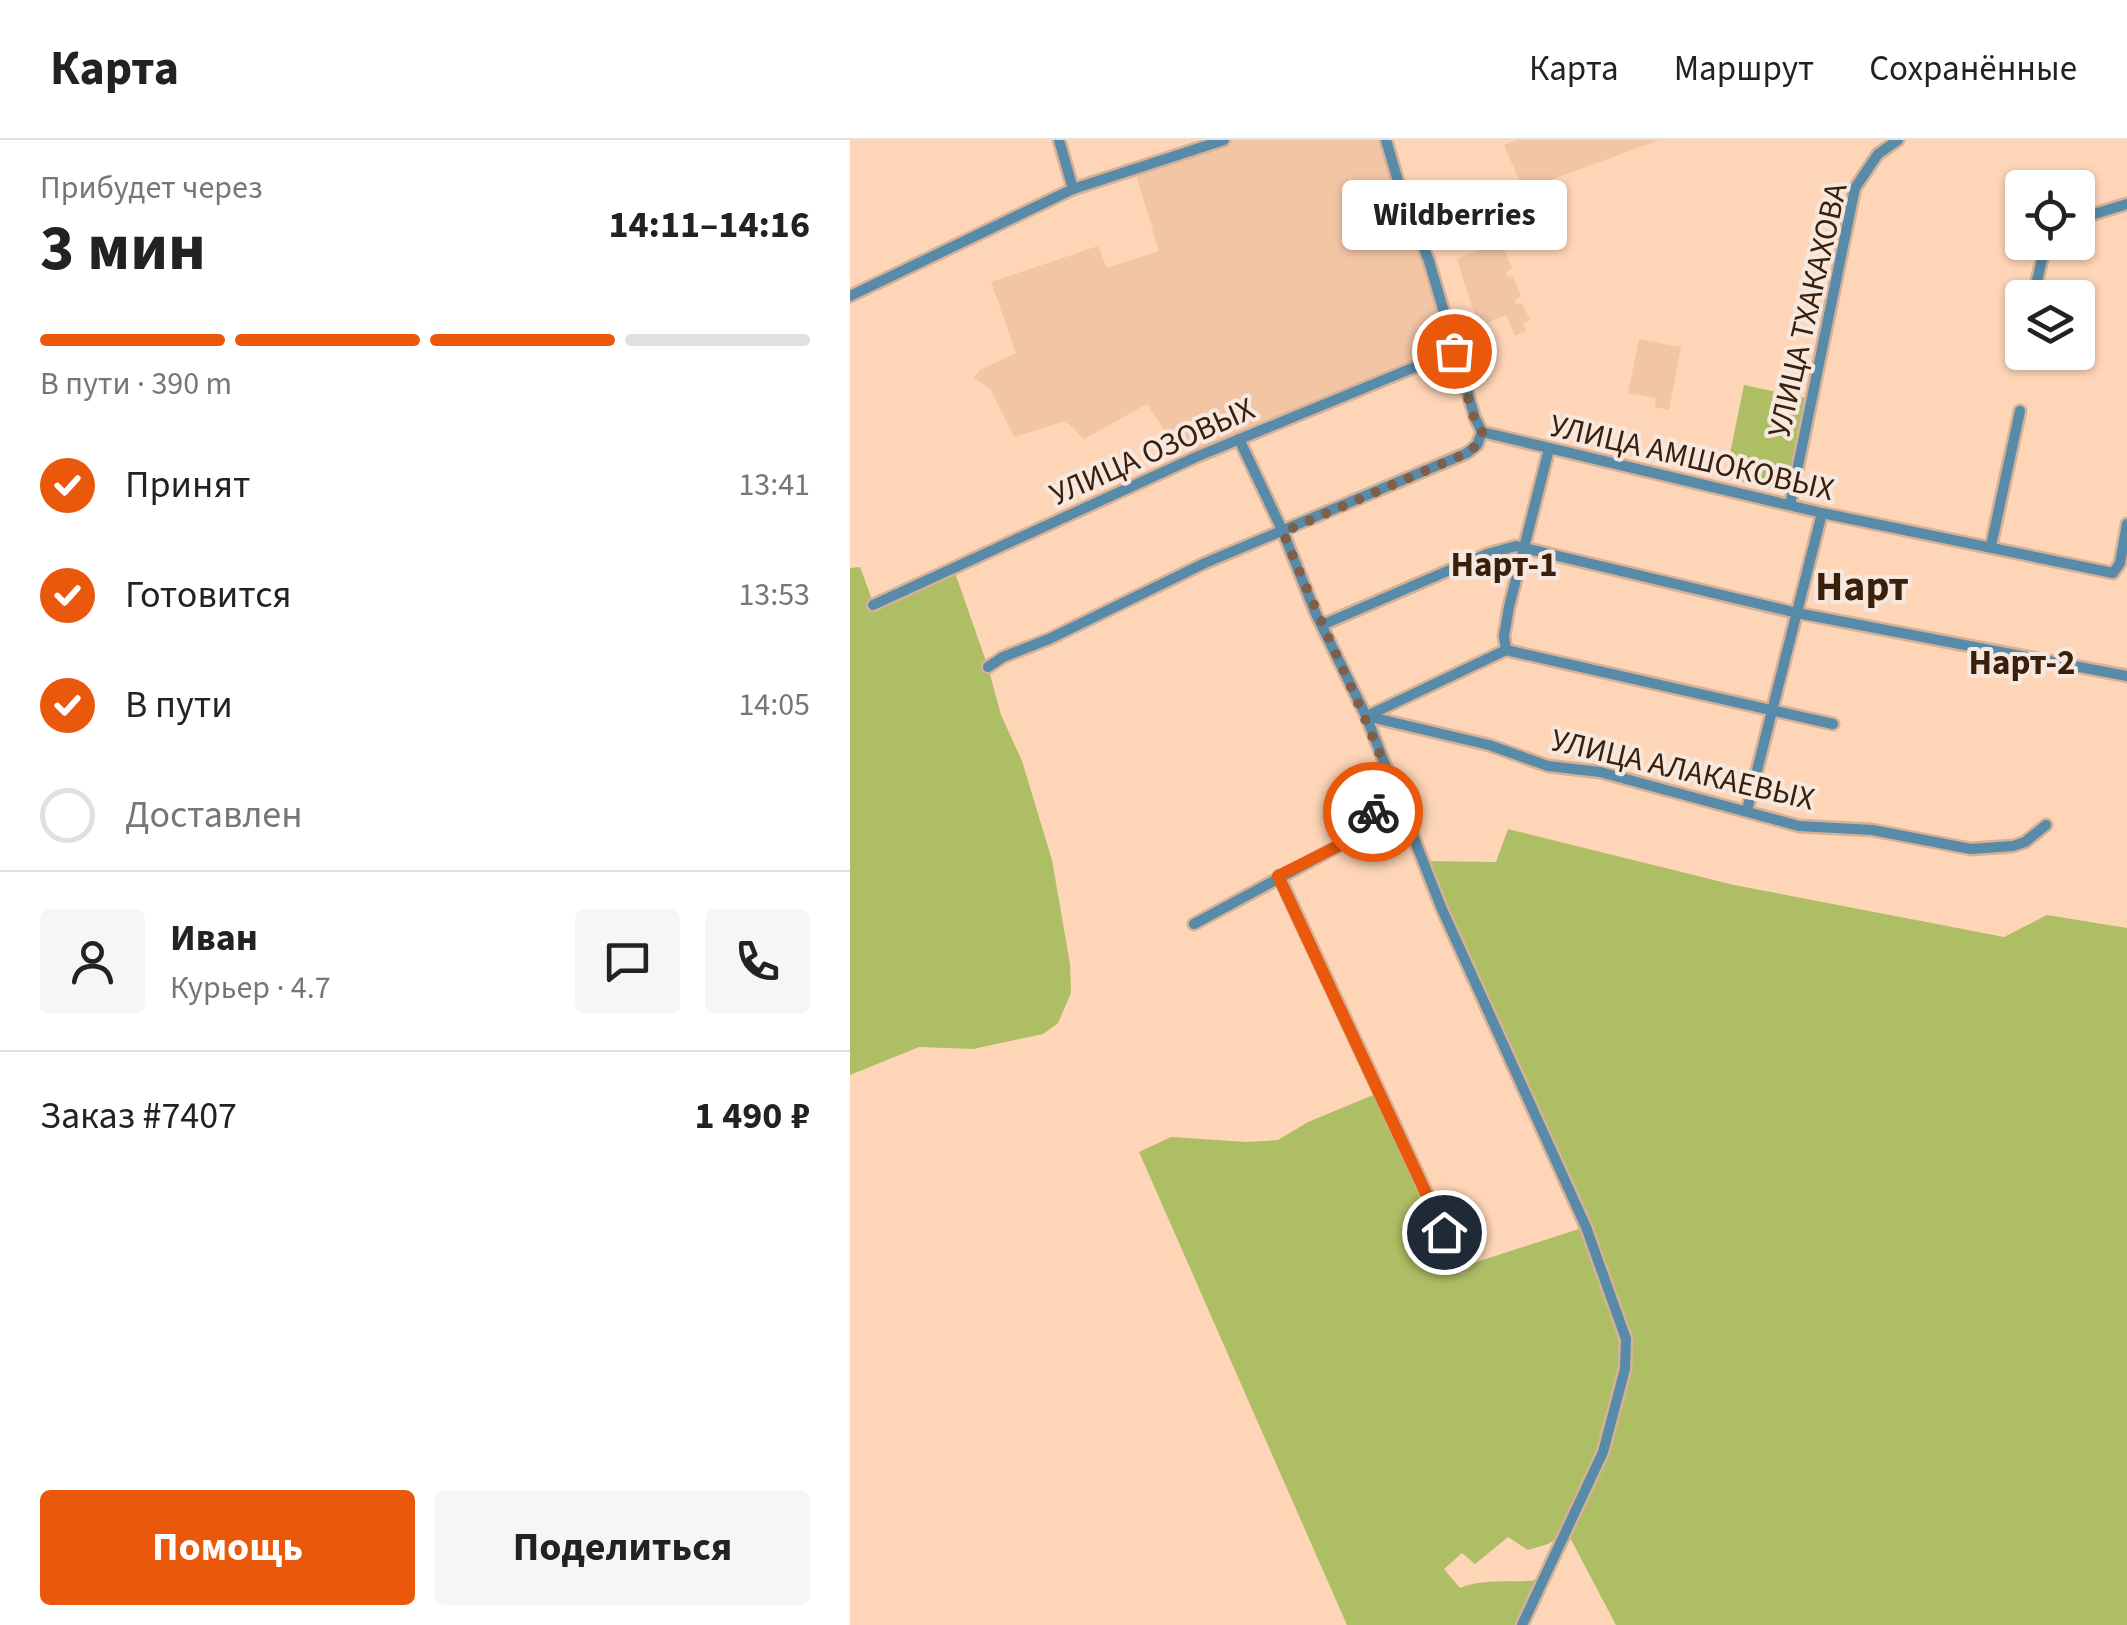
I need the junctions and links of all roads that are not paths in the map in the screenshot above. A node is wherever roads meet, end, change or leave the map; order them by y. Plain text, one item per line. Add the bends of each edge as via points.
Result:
1 (1058, 140) edge
2 (1224, 140) edge
3 (1386, 140) edge
4 (1898, 140) edge
5 (1073, 189) junction
6 (2127, 204) edge
7 (2095, 213) edge
8 (850, 296) edge
9 (1454, 351) junction
10 (2020, 411) dead end
11 (1482, 432) junction
12 (1239, 439) junction
13 (1549, 449) junction
14 (1790, 505) junction
15 (1822, 513) junction
16 (2127, 524) edge
17 (1283, 532) junction
18 (1991, 546) junction
19 (1524, 547) junction
20 (873, 605) dead end
21 (1797, 612) junction
22 (1322, 624) junction
23 (1506, 650) junction
24 (988, 667) dead end
25 (2127, 676) edge
26 (1773, 710) junction
27 (1366, 716) junction
28 (1832, 724) dead end
29 (1395, 793) junction
30 (1748, 810) junction
31 (2046, 825) dead end
32 (1278, 876) junction
33 (1194, 924) dead end
34 (1461, 1267) dead end
35 (1522, 1625) edge

1 - 5 street
2 - 5 street
3 - 9 street
4 - 14 street, УЛИЦА ТХАКАХОВА via 1878,154 1855,188
5 - 8 street
6 - 7 street
9 - 11 street
9 - 12 street, УЛИЦА ОЗОВЫХ
10 - 18 street
11 - 13 street, УЛИЦА АМШОКОВЫХ
11 - 17 street via 1467,453
12 - 17 street
12 - 20 street, УЛИЦА ОЗОВЫХ
13 - 14 street, УЛИЦА АМШОКОВЫХ
13 - 19 street
14 - 15 street, УЛИЦА АМШОКОВЫХ
15 - 18 street, УЛИЦА АМШОКОВЫХ
15 - 21 street
16 - 18 street, УЛИЦА АМШОКОВЫХ via 2113,572
17 - 22 street
17 - 24 street
19 - 21 street
19 - 22 street via 1487,554
19 - 23 street
21 - 25 street
21 - 26 street
22 - 27 street
23 - 26 street
23 - 27 street
26 - 28 street
26 - 30 street
27 - 29 street
27 - 30 street, УЛИЦА АЛАКАЕВЫХ via 1548,766 1600,772
29 - 32 street via 1344,843
29 - 35 street via 1586,1226 1626,1340 1603,1452
30 - 31 street, УЛИЦА АЛАКАЕВЫХ via 1799,826 1872,830 1972,850 2025,842
32 - 33 street
32 - 34 street

